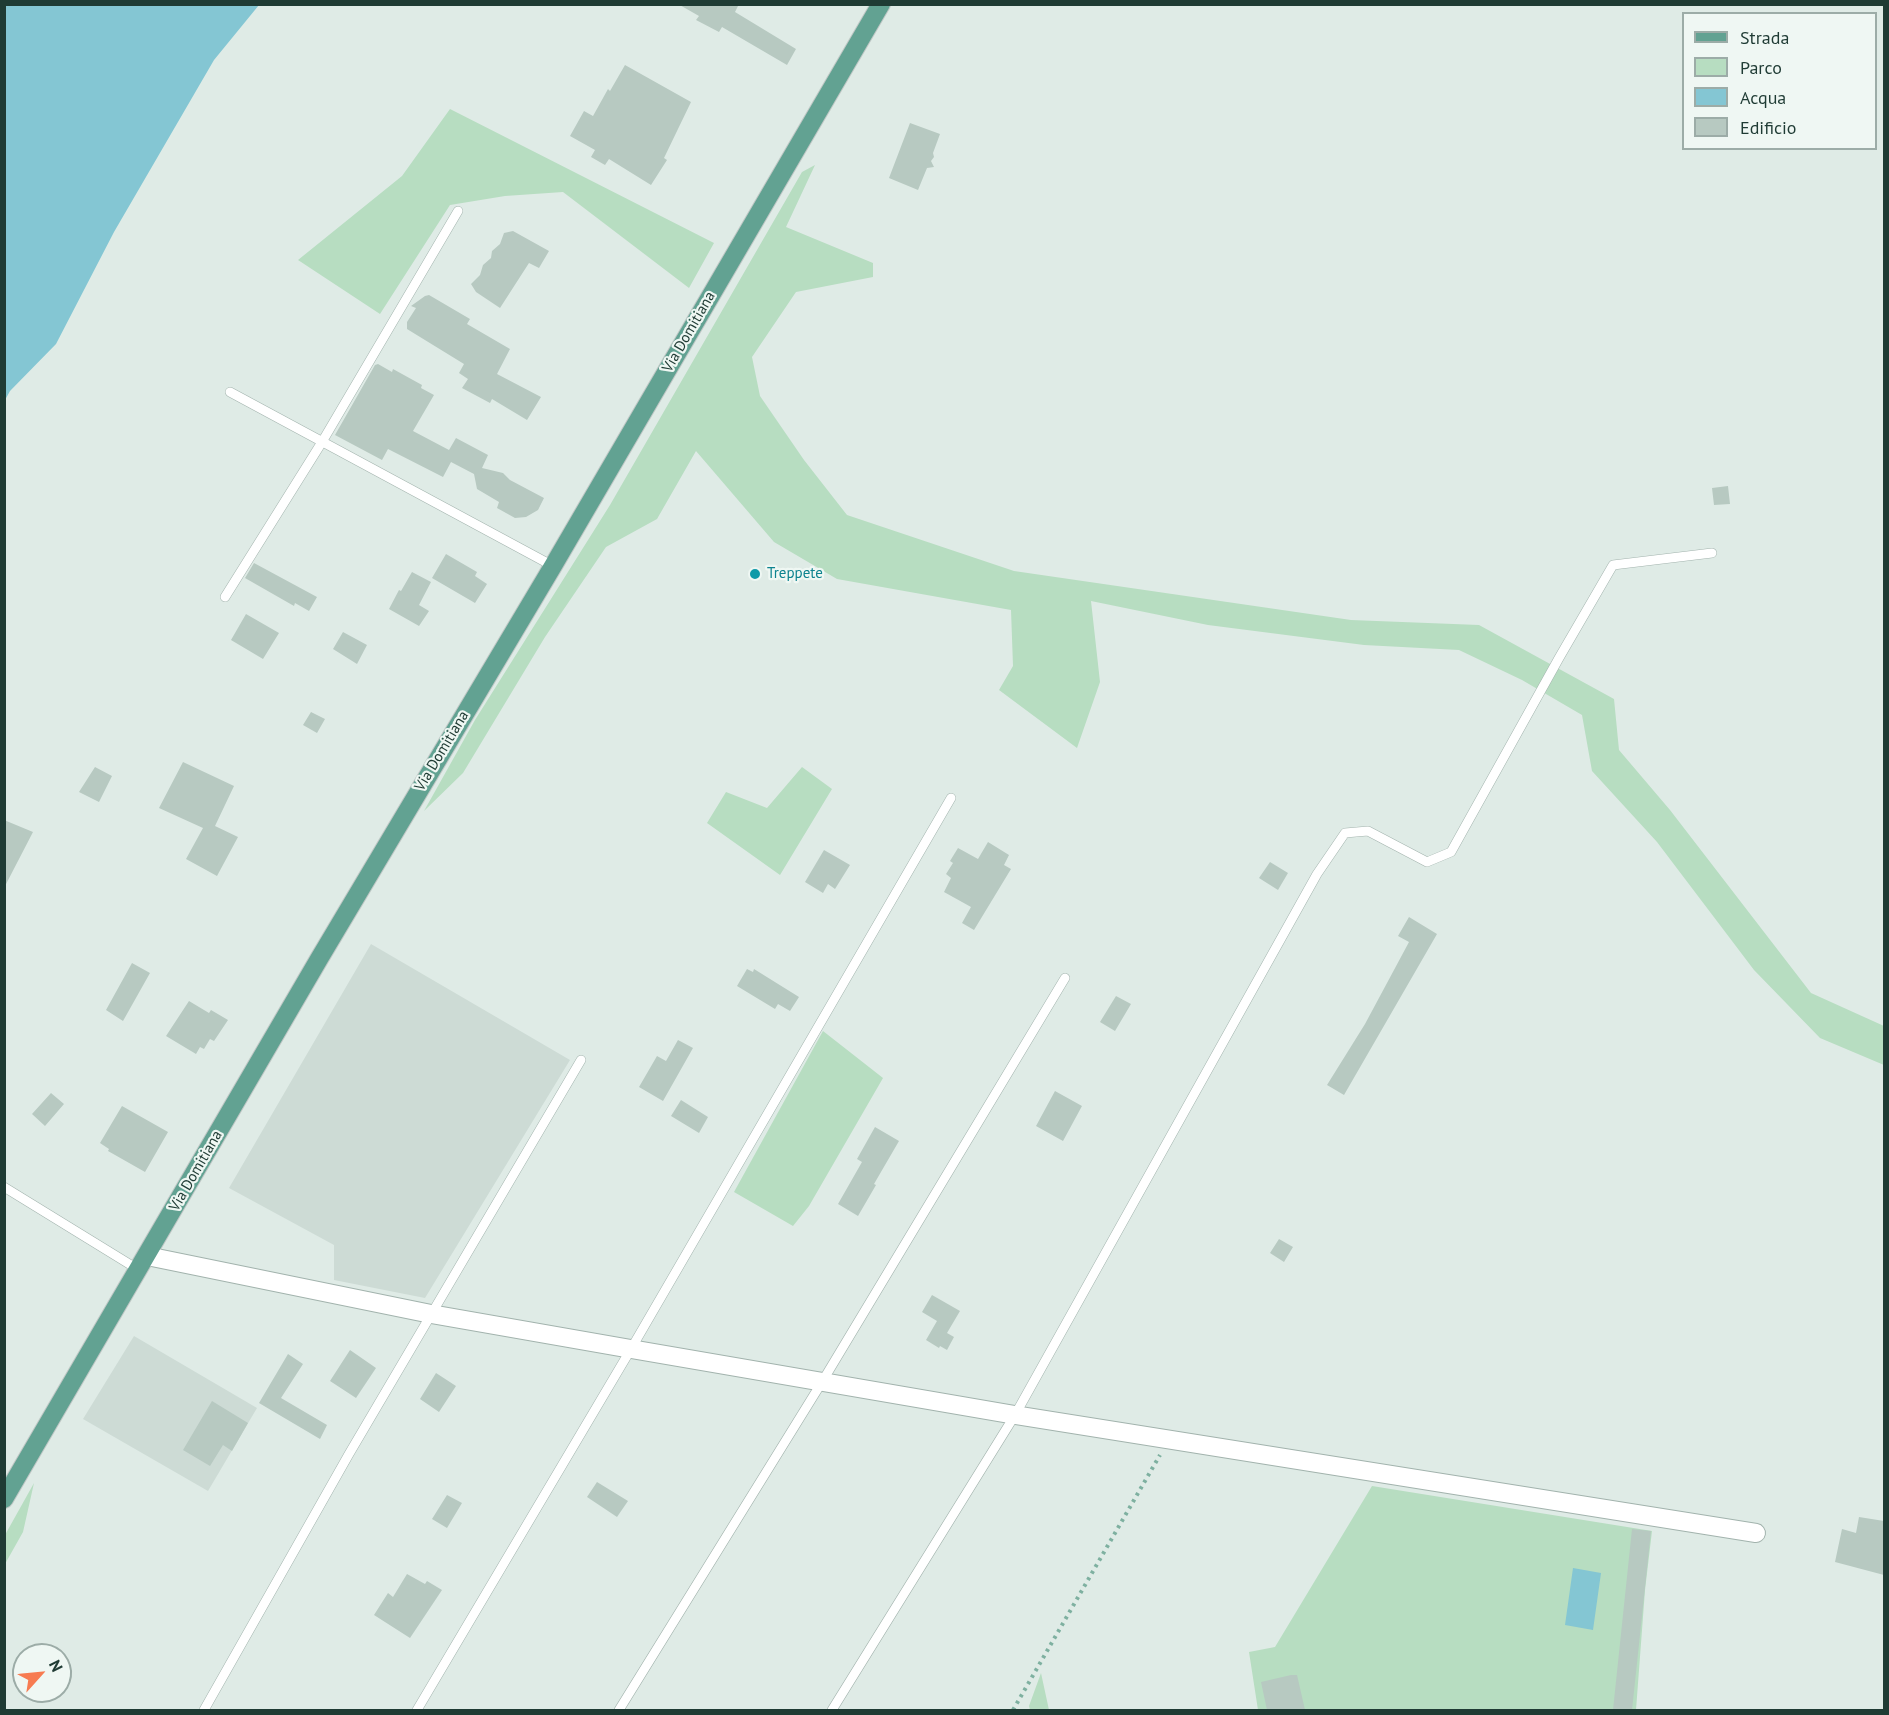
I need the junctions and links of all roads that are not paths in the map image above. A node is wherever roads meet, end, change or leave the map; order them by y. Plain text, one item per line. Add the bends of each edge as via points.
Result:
1 (881, 4) edge
2 (458, 211) dead end
3 (230, 392) dead end
4 (322, 441) junction
5 (1712, 553) dead end
6 (553, 566) junction
7 (225, 597) dead end
8 (951, 798) dead end
9 (1065, 978) dead end
10 (580, 1060) dead end
11 (4, 1187) edge
12 (143, 1263) junction
13 (431, 1314) junction
14 (631, 1349) junction
15 (822, 1382) junction
16 (1015, 1415) junction
17 (4, 1499) edge
18 (1756, 1533) dead end
19 (204, 1710) edge
20 (417, 1710) edge
21 (620, 1710) edge
22 (832, 1710) edge

1 - 6 main road, Via Domitiana
2 - 4 lane
3 - 4 lane
4 - 6 lane
4 - 7 lane
5 - 16 lane via 1613,565 1451,852 1427,862 1368,831 1345,833 1317,874
6 - 12 main road, Via Domitiana
8 - 14 lane
9 - 15 lane
10 - 13 lane
11 - 12 lane
12 - 13 street
12 - 17 main road, Via Domitiana
13 - 14 street
13 - 19 lane
14 - 15 street
14 - 20 lane
15 - 16 street
15 - 21 lane
16 - 18 street
16 - 22 lane

